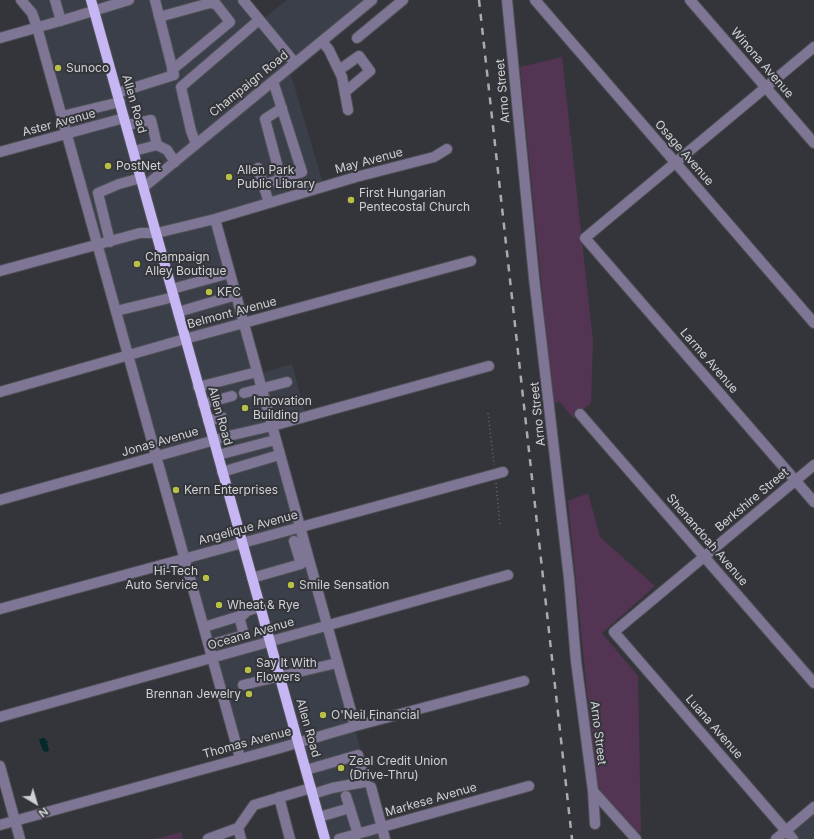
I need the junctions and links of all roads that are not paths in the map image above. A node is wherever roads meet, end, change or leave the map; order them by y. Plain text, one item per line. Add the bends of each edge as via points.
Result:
1 (21, 0) edge
2 (55, 0) edge
3 (91, 0) edge
4 (129, 0) edge
5 (155, 0) edge
6 (243, 0) edge
7 (372, 0) edge
8 (403, 0) edge
9 (508, 0) edge
10 (535, 0) edge
11 (690, 0) edge
12 (94, 11) junction
13 (159, 17) junction
14 (259, 20) junction
15 (61, 21) junction
16 (37, 27) junction
17 (0, 38) edge
18 (357, 38) dead end
19 (322, 41) junction
20 (814, 47) edge
21 (295, 63) junction
22 (172, 70) junction
23 (339, 70) junction
24 (273, 81) junction
25 (766, 87) junction
26 (345, 92) junction
27 (119, 98) junction
28 (282, 108) junction
29 (348, 110) dead end
30 (62, 116) junction
31 (126, 122) junction
32 (67, 134) junction
33 (814, 143) edge
34 (196, 144) junction
35 (157, 145) junction
36 (447, 149) dead end
37 (134, 151) junction
38 (0, 152) edge
39 (175, 162) junction
40 (675, 162) junction
41 (258, 168) dead end
42 (282, 179) junction
43 (143, 183) junction
44 (263, 185) junction
45 (269, 203) junction
46 (215, 219) junction
47 (157, 233) junction
48 (110, 242) junction
49 (98, 245) junction
50 (471, 260) dead end
51 (0, 271) edge
52 (230, 273) junction
53 (173, 293) junction
54 (236, 295) junction
55 (116, 311) junction
56 (178, 312) junction
57 (244, 323) junction
58 (814, 323) edge
59 (185, 339) junction
60 (128, 355) junction
61 (489, 366) dead end
62 (257, 372) junction
63 (287, 382) dead end
64 (198, 387) junction
65 (261, 389) junction
66 (0, 392) edge
67 (244, 393) dead end
68 (232, 396) dead end
69 (203, 404) junction
70 (580, 414) dead end
71 (222, 417) dead end
72 (208, 421) junction
73 (272, 426) junction
74 (275, 440) junction
75 (214, 441) junction
76 (218, 455) junction
77 (280, 455) junction
78 (156, 457) junction
79 (814, 465) edge
80 (222, 472) junction
81 (503, 472) dead end
82 (795, 481) junction
83 (0, 500) edge
84 (814, 502) edge
85 (300, 527) junction
86 (294, 541) dead end
87 (243, 542) junction
88 (705, 557) junction
89 (185, 559) junction
90 (508, 575) dead end
91 (252, 578) junction
92 (260, 607) junction
93 (0, 609) edge
94 (239, 616) junction
95 (327, 626) junction
96 (204, 628) junction
97 (614, 632) joint
98 (270, 642) junction
99 (209, 645) junction
100 (212, 658) junction
101 (337, 663) junction
102 (280, 677) junction
103 (524, 680) dead end
104 (814, 683) edge
105 (243, 685) dead end
106 (0, 717) edge
107 (355, 726) junction
108 (298, 743) junction
109 (240, 758) junction
110 (0, 766) edge
111 (306, 770) junction
112 (530, 786) dead end
113 (371, 787) dead end
114 (312, 791) junction
115 (593, 791) junction
116 (346, 796) dead end
117 (279, 797) junction
118 (814, 807) edge
119 (350, 808) junction
120 (319, 817) junction
121 (15, 821) junction
122 (595, 824) dead end
123 (0, 825) edge
124 (382, 827) junction
125 (238, 828) junction
126 (786, 830) junction
127 (358, 834) junction
128 (218, 837) edge
129 (20, 839) edge
130 (208, 839) edge
131 (241, 839) edge
132 (290, 839) edge
133 (325, 839) edge
134 (338, 839) edge
135 (386, 839) edge
136 (636, 839) edge
137 (776, 839) edge
138 (793, 839) edge

1 - 16 street via 32,13
2 - 15 street
3 - 12 main road, Allen Road
4 - 12 street
5 - 13 street
6 - 14 street
7 - 19 street, Champaign Road
8 - 18 street
9 - 115 street, Arno Street via 534,278
10 - 40 street, Osage Avenue
11 - 25 street, Winona Avenue
12 - 15 street
12 - 27 main road, Allen Road
13 - 22 street
13 - 22 street via 210,3 216,4 230,22
14 - 21 street
14 - 34 street via 181,87
15 - 16 street
16 - 17 street
16 - 30 street
19 - 21 street, Champaign Road
19 - 23 street
20 - 25 street
21 - 24 street, Champaign Road
22 - 27 street via 174,75
23 - 26 street
23 - 26 street via 359,56 370,71
24 - 28 street
24 - 34 street, Champaign Road
25 - 33 street, Winona Avenue
25 - 40 street
26 - 29 street
27 - 30 street
27 - 31 main road, Allen Road
28 - 42 street via 265,119
28 - 42 street via 302,172
30 - 32 street
31 - 32 street, Aster Avenue
31 - 35 street, Aster Avenue via 151,120
31 - 37 main road, Allen Road
32 - 38 street, Aster Avenue
32 - 49 street
34 - 39 street, Champaign Road
35 - 37 street
35 - 39 street via 168,150
36 - 45 street, May Avenue via 434,157
37 - 43 main road, Allen Road
39 - 43 street, Champaign Road
40 - 58 street, Osage Avenue
40 - 82 street, Larme Avenue via 585,238
41 - 44 street
42 - 44 street
43 - 47 main road, Allen Road
43 - 48 street via 119,184 98,193
44 - 45 street
45 - 46 street, May Avenue
46 - 47 street, May Avenue
46 - 52 street
47 - 48 street via 140,233
47 - 53 main road, Allen Road
48 - 49 street
49 - 51 street
49 - 55 street
50 - 57 street, Belmont Avenue
52 - 53 street
52 - 54 street
53 - 55 street
53 - 56 main road, Allen Road
54 - 56 street
54 - 57 street
55 - 60 street
56 - 59 main road, Allen Road
57 - 59 street, Belmont Avenue
57 - 62 street
59 - 60 street, Belmont Avenue
59 - 64 main road, Allen Road
60 - 66 street, Belmont Avenue
60 - 78 street
61 - 73 street, Jonas Avenue
62 - 64 street
62 - 65 street
63 - 65 street
64 - 69 main road, Allen Road
65 - 67 street
65 - 73 street
68 - 69 street
69 - 72 main road, Allen Road
70 - 88 street, Shenandoah Avenue
71 - 72 street
72 - 75 main road, Allen Road
73 - 74 street
73 - 75 street, Jonas Avenue
74 - 76 street
74 - 77 street
75 - 76 main road, Allen Road
75 - 78 street, Jonas Avenue
76 - 80 main road, Allen Road
77 - 80 street
77 - 85 street
78 - 83 street, Jonas Avenue
78 - 89 street
79 - 82 street, Berkshire Street
80 - 87 main road, Allen Road
81 - 85 street, Angelique Avenue
82 - 84 street, Larme Avenue
82 - 88 street, Berkshire Street
85 - 87 street, Angelique Avenue
85 - 95 street
86 - 91 street via 300,564
87 - 89 street, Angelique Avenue
87 - 91 main road, Allen Road
88 - 97 street, Berkshire Street
88 - 104 street, Shenandoah Avenue
89 - 93 street, Angelique Avenue
89 - 96 street
90 - 95 street, Oceana Avenue
91 - 92 main road, Allen Road
92 - 94 street
92 - 98 main road, Allen Road
94 - 96 street
94 - 99 street via 244,635
95 - 98 street, Oceana Avenue
95 - 101 street
96 - 99 street
97 - 126 street, Luana Avenue
98 - 100 street, Oceana Avenue
98 - 102 main road, Allen Road
99 - 100 street
100 - 106 street, Oceana Avenue
100 - 109 street
101 - 102 street
101 - 107 street
102 - 105 street
102 - 108 main road, Allen Road
103 - 107 street, Thomas Avenue
107 - 108 street, Thomas Avenue
108 - 109 street, Thomas Avenue
108 - 111 main road, Allen Road
109 - 121 street, Thomas Avenue
110 - 121 street
111 - 114 main road, Allen Road
111 - 114 street via 358,755 366,782
112 - 124 street, Markese Avenue
113 - 124 street
114 - 117 street
114 - 120 main road, Allen Road
115 - 122 street, Arno Street
115 - 136 street
116 - 119 street
117 - 125 street via 254,805
117 - 132 street
118 - 126 street
119 - 120 street
119 - 127 street
120 - 133 main road, Allen Road
121 - 123 street, Thomas Avenue
121 - 129 street
124 - 127 street, Markese Avenue
124 - 135 street
125 - 128 street
125 - 131 street
126 - 137 street
126 - 138 street, Luana Avenue
127 - 134 street, Markese Avenue
128 - 130 street

